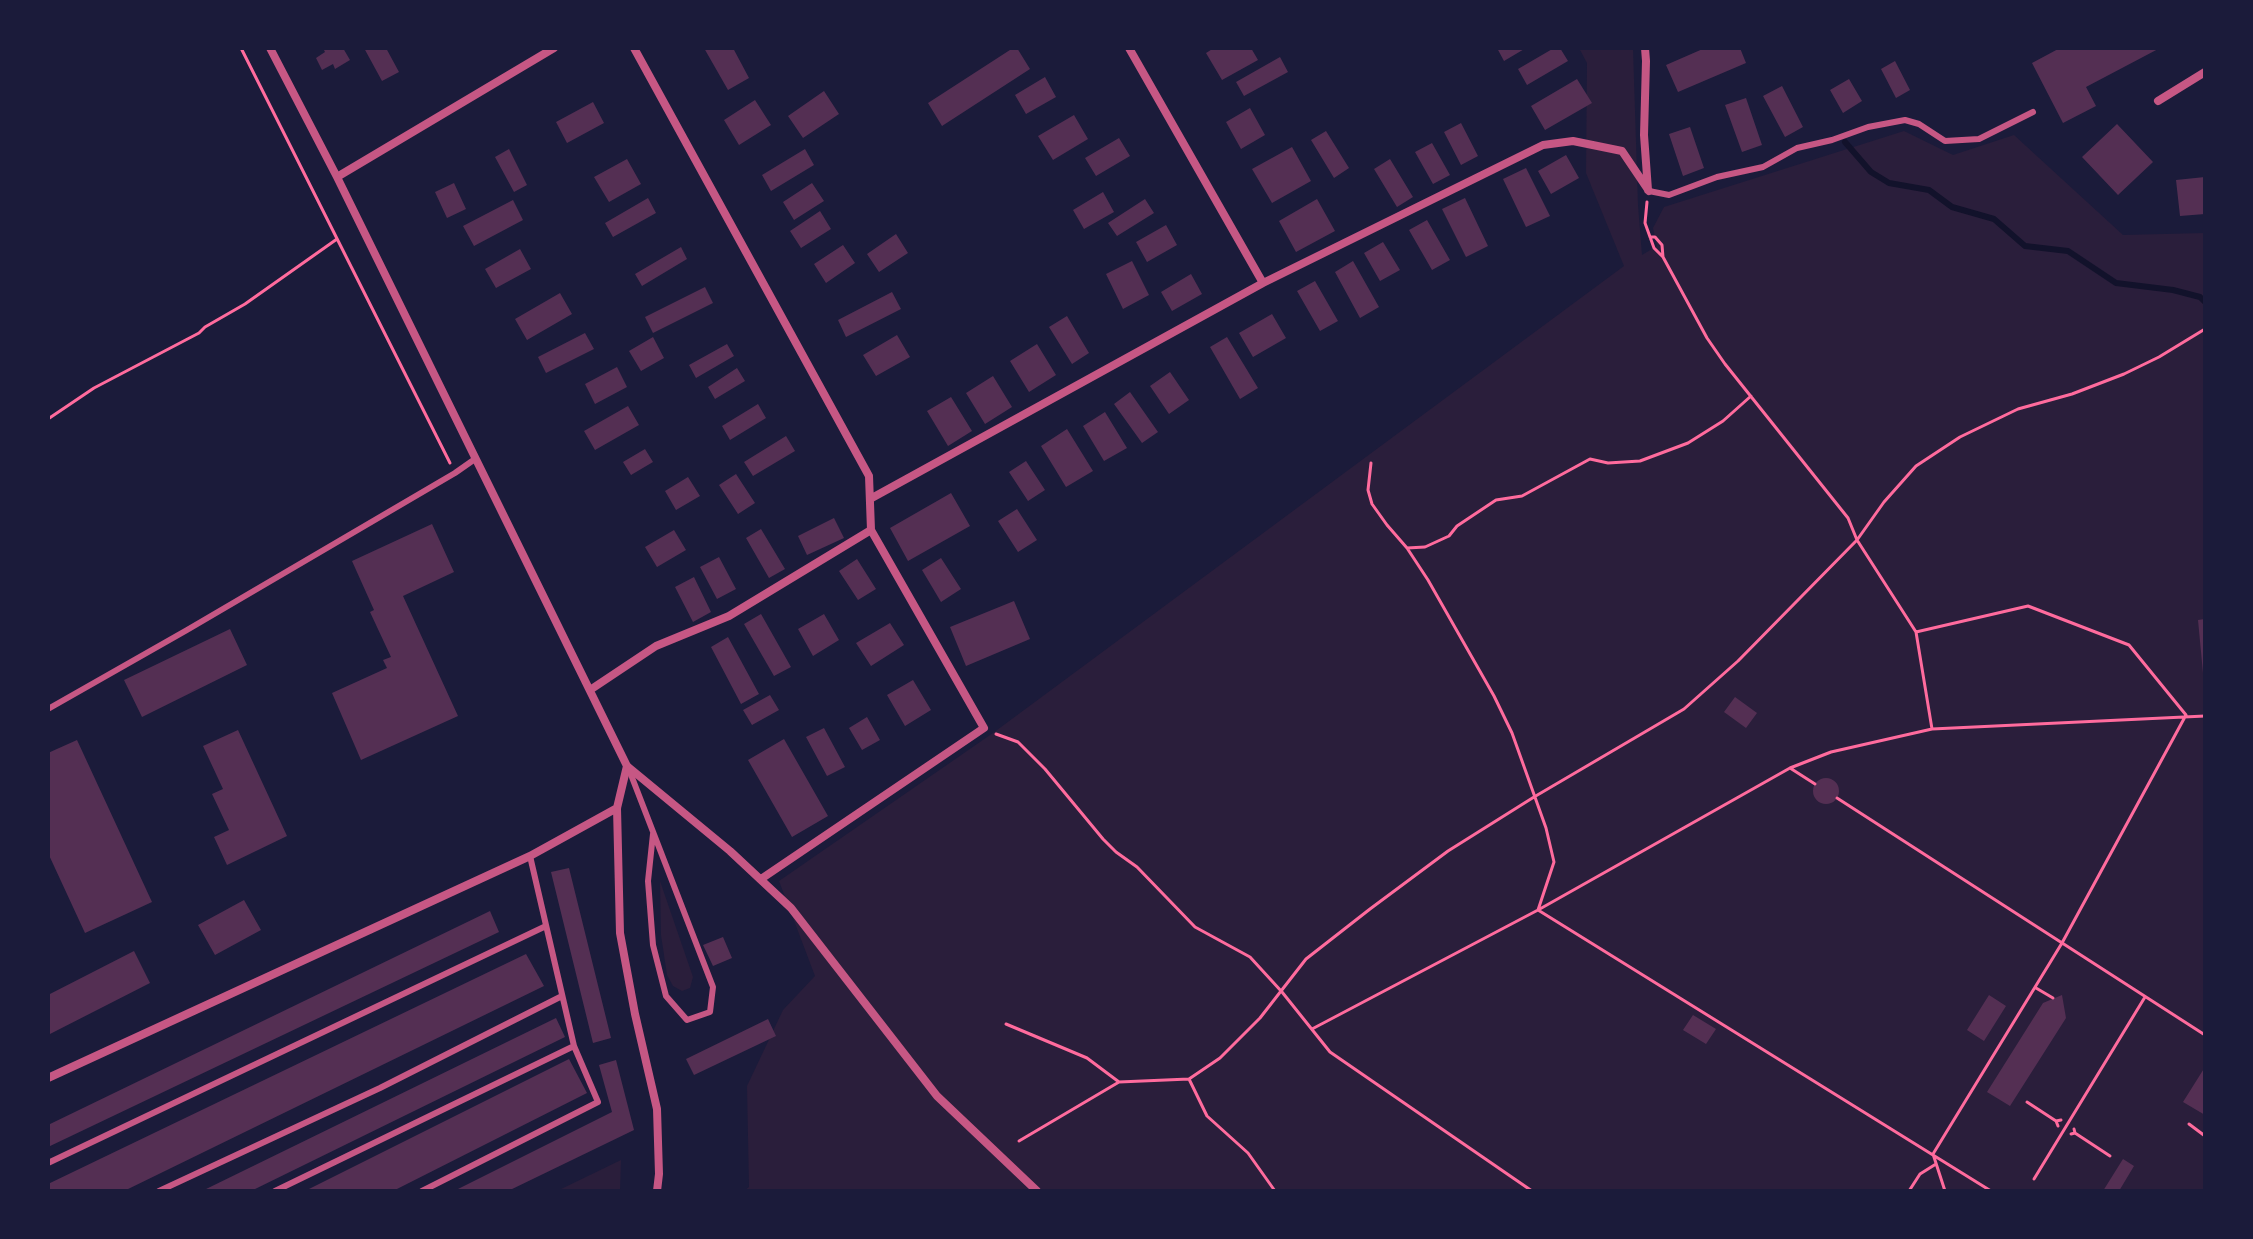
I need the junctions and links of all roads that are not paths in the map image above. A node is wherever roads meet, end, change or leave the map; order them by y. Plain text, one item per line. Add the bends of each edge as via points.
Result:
1 (270, 48) edge
2 (554, 48) edge
3 (634, 48) edge
4 (1129, 48) edge
5 (1645, 48) edge
6 (2205, 72) edge
7 (2158, 101) dead end
8 (2033, 112) dead end
9 (337, 177) junction
10 (1649, 191) junction
11 (1263, 283) junction
12 (475, 459) junction
13 (870, 499) junction
14 (871, 530) junction
15 (590, 690) junction
16 (48, 709) edge
17 (627, 766) junction
18 (617, 808) junction
19 (653, 834) junction
20 (530, 856) junction
21 (761, 879) junction
22 (546, 926) junction
23 (562, 996) junction
24 (574, 1046) junction
25 (48, 1078) edge
26 (48, 1163) edge
27 (159, 1191) edge
28 (275, 1191) edge
29 (422, 1191) edge
30 (657, 1191) edge
31 (1037, 1191) edge

1 - 9 street
2 - 9 street
3 - 13 street via 869,476
4 - 11 street
5 - 10 street
6 - 7 street
8 - 10 lane via 1979,139 1945,141 1905,120 1868,127 1669,195
9 - 12 street
10 - 11 street via 1622,151 1573,141 1543,145
11 - 13 street
12 - 15 street
12 - 16 lane
13 - 14 street
14 - 15 street via 729,616 656,646
14 - 21 street via 984,728
15 - 17 street
17 - 18 street
17 - 19 lane
17 - 21 street
18 - 20 street
18 - 30 street via 620,933 657,1109
19 - 19 lane via 648,881 653,945 666,996 687,1020 710,1012 713,987
20 - 22 lane
20 - 25 street
21 - 31 street via 791,908 937,1096
22 - 23 lane
22 - 26 lane
23 - 24 lane
23 - 27 lane
24 - 28 lane
24 - 29 lane via 598,1102

